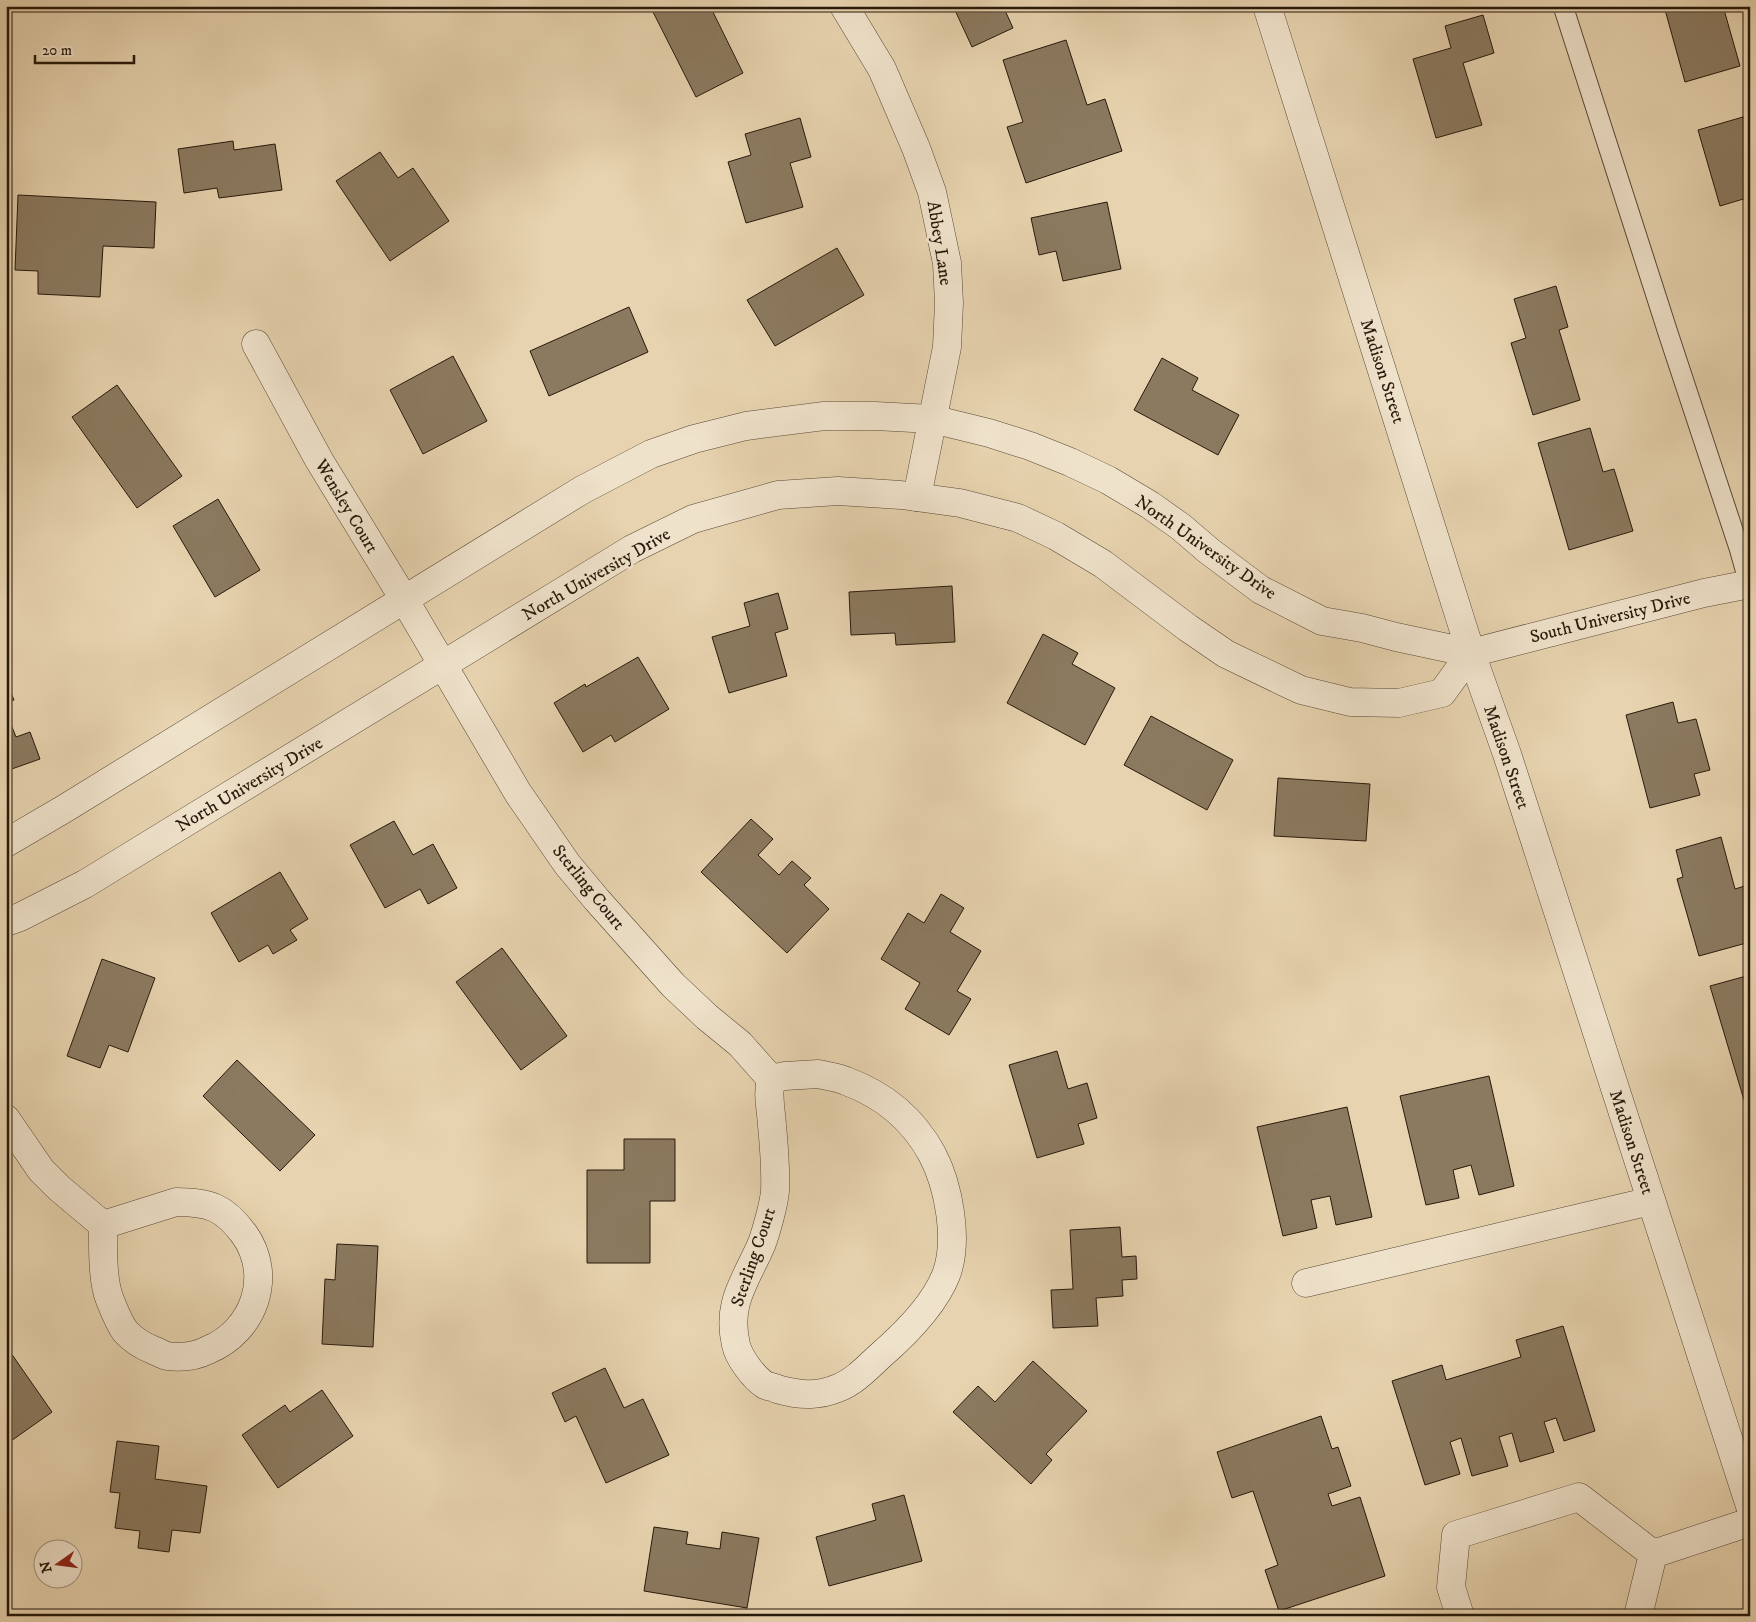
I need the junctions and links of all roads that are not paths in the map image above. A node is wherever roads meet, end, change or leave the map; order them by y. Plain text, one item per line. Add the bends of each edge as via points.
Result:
1 (844, 6) edge
2 (1267, 6) edge
3 (1563, 6) edge
4 (256, 344) dead end
5 (932, 419) junction
6 (917, 497) junction
7 (1750, 585) edge
8 (404, 599) junction
9 (1471, 652) junction
10 (443, 666) junction
11 (6, 843) edge
12 (6, 922) edge
13 (771, 1079) junction
14 (6, 1119) edge
15 (1651, 1202) junction
16 (102, 1225) junction
17 (1306, 1282) dead end
18 (1750, 1506) edge
19 (1750, 1522) edge
20 (1653, 1554) junction
21 (1460, 1616) edge
22 (1638, 1616) edge

1 - 5 street, Abbey Lane via 882,69 932,192 947,263 949,303 947,347
2 - 9 street, Madison Street
3 - 7 lane
4 - 8 street, Wensley Court via 319,460
5 - 6 street, Abbey Lane
5 - 8 street, North University Drive via 824,416 746,426 694,439 651,454 582,490
5 - 9 street, North University Drive via 1030,446 1108,480 1181,526 1261,590 1322,621
6 - 9 street, North University Drive via 960,503 1018,518 1056,536 1103,564 1226,654 1301,690 1350,702 1399,703 1442,694
6 - 10 street, North University Drive via 838,491 778,495 693,519 632,549
7 - 9 street, South University Drive via 1704,593
8 - 10 street, Wensley Court
8 - 11 street, North University Drive
9 - 15 street, Madison Street
10 - 12 street, North University Drive via 85,884
10 - 13 street, Sterling Court via 518,793 567,864 673,985 740,1044
13 - 13 street, Sterling Court via 775,1192 762,1241 737,1296 733,1319 736,1347 746,1366 765,1385 796,1394 819,1393 851,1382 895,1343 934,1298 946,1274 951,1210 939,1167 925,1141 890,1103 845,1080 818,1074
14 - 16 street via 41,1170
15 - 17 street
15 - 18 street, Madison Street
16 - 16 street via 109,1299 125,1330 144,1346 167,1356 194,1356 217,1347 237,1332 250,1314 258,1294 258,1267 249,1242 234,1220 222,1211 199,1202 176,1202
19 - 20 street
20 - 21 street via 1579,1496 1456,1535 1451,1588
20 - 22 street

